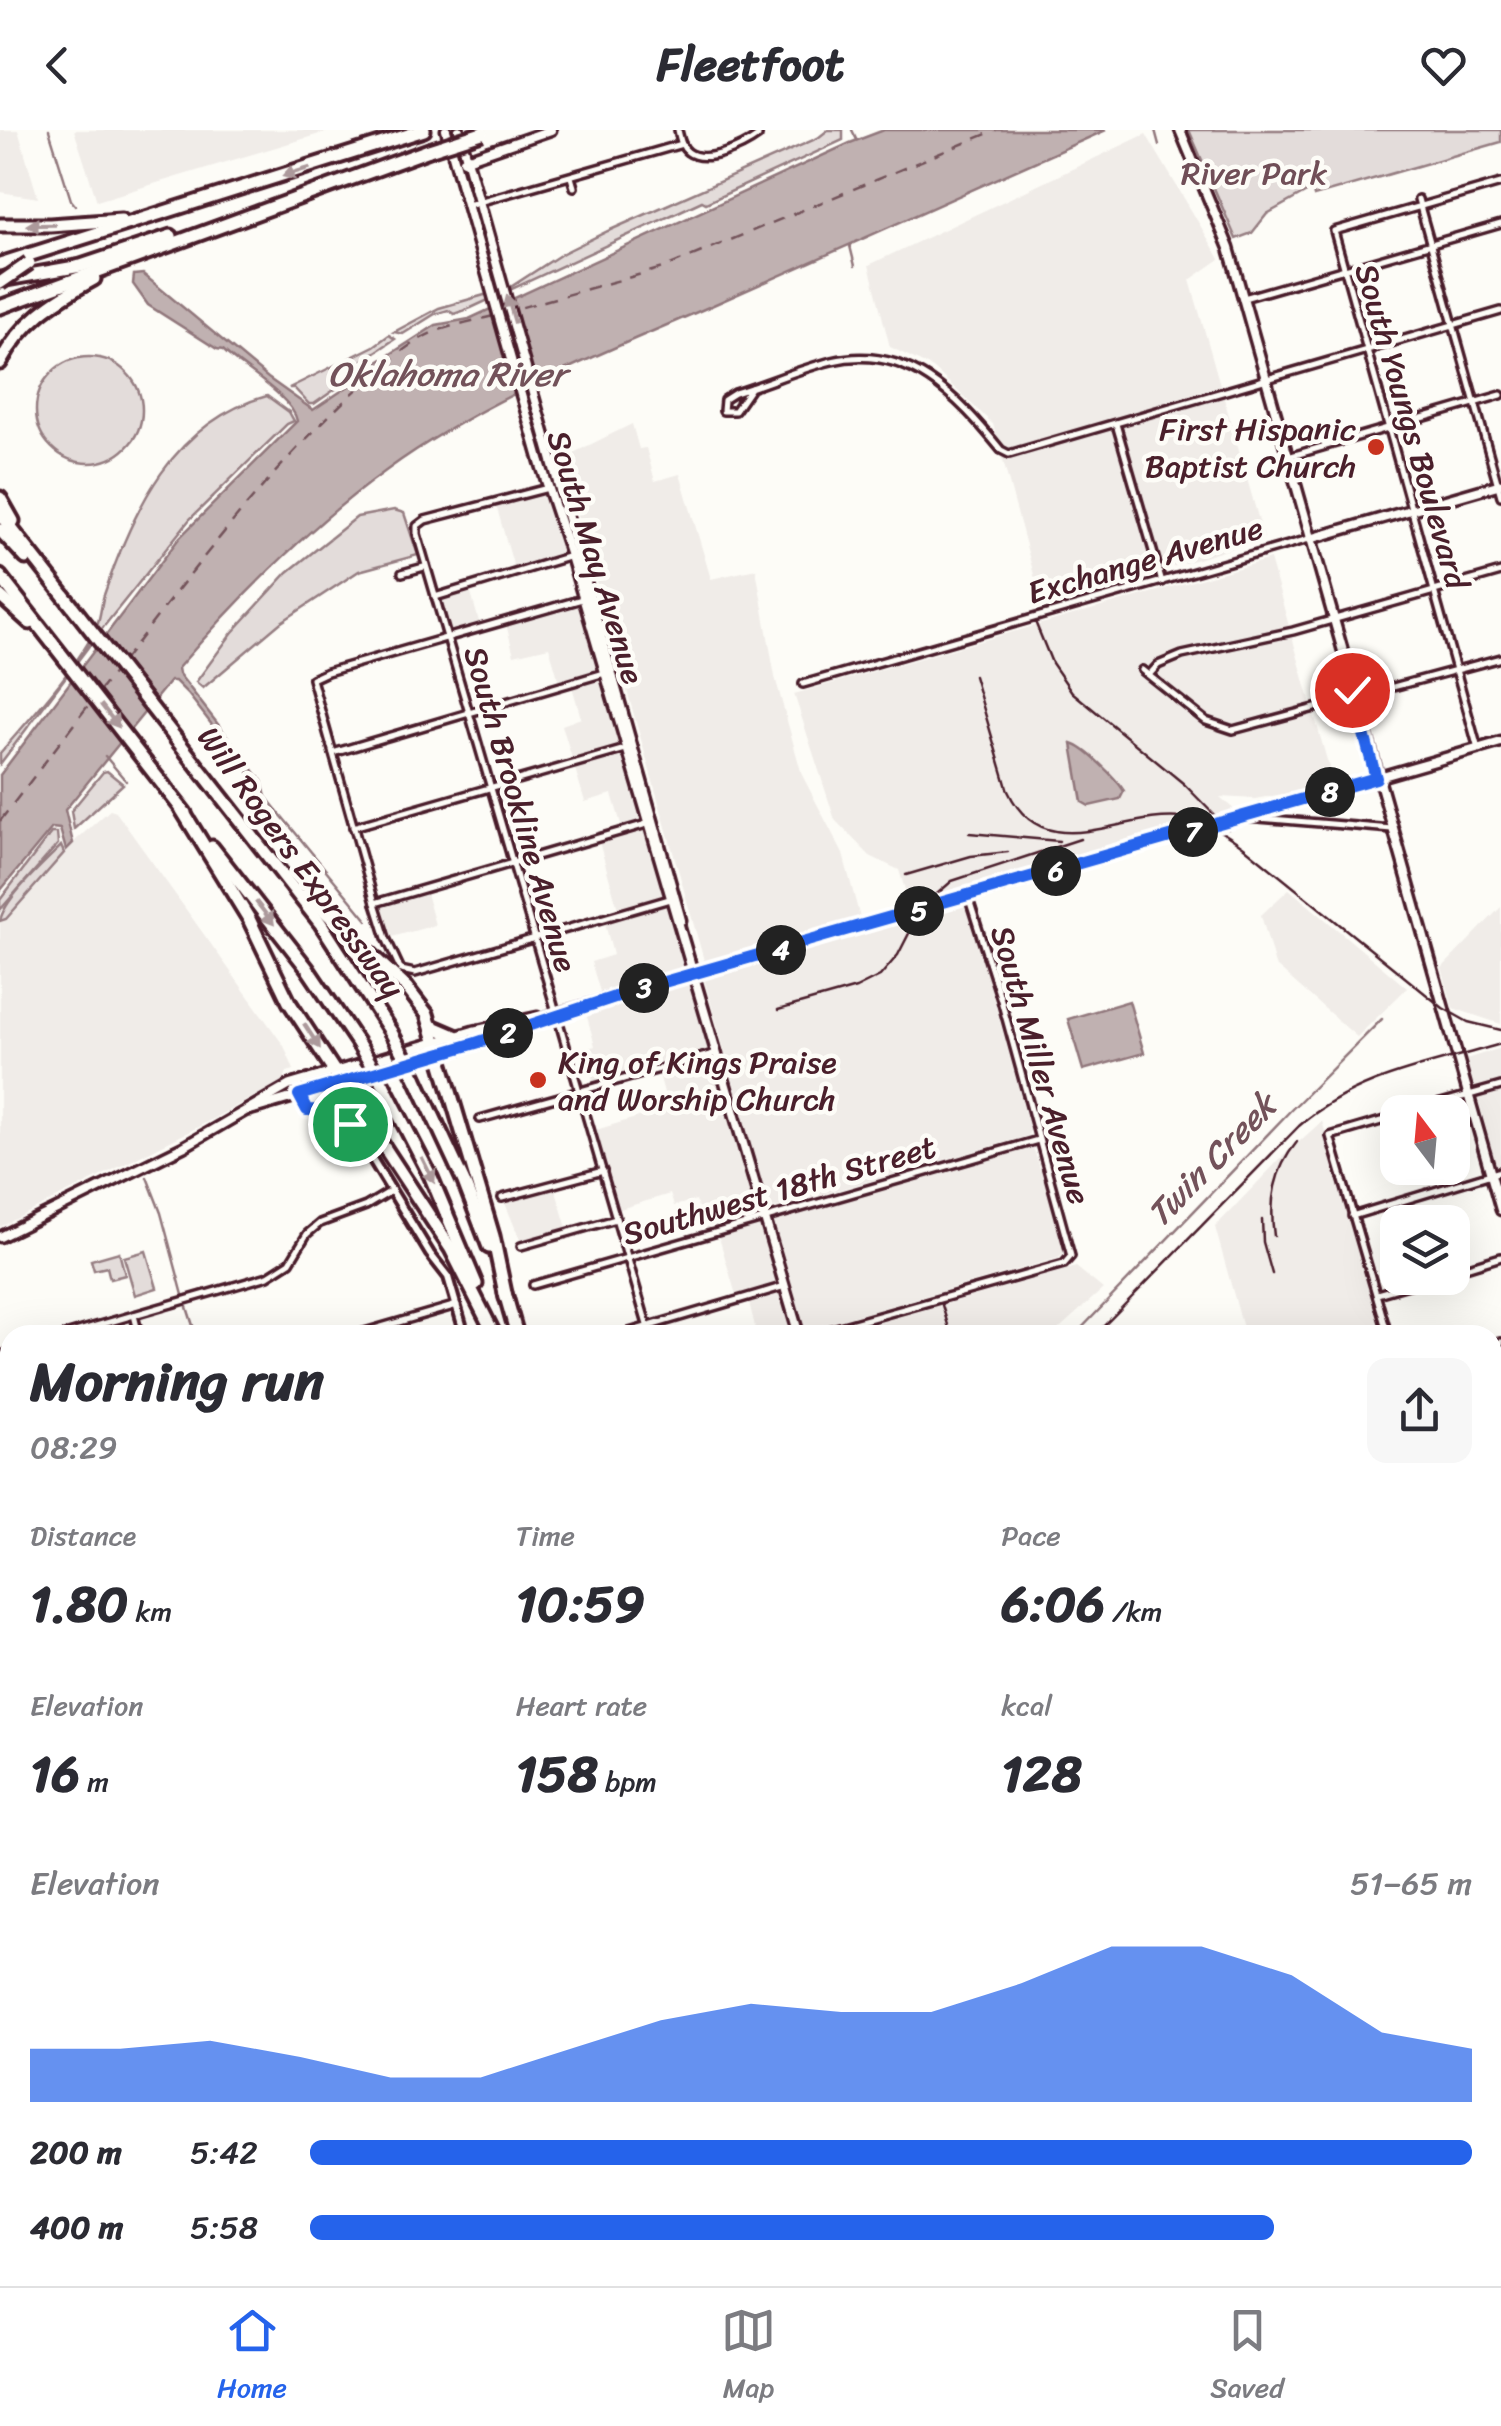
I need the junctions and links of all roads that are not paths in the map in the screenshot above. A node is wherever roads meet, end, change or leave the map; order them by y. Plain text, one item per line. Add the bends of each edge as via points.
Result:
1 (423, 130) edge
2 (446, 130) edge
3 (459, 130) edge
4 (550, 130) edge
5 (678, 130) edge
6 (758, 130) edge
7 (1180, 130) edge
8 (486, 131) edge
9 (682, 144) junction
10 (468, 158) junction
11 (455, 162) junction
12 (571, 177) junction
13 (1501, 183) edge
14 (574, 187) dead end
15 (323, 188) junction
16 (1418, 199) dead end
17 (480, 202) junction
18 (467, 206) junction
19 (1420, 208) junction
20 (146, 218) junction
21 (0, 224) edge
22 (1501, 224) edge
23 (77, 238) junction
24 (1431, 244) junction
25 (124, 262) junction
26 (2, 263) edge
27 (1344, 270) junction
28 (0, 281) edge
29 (1242, 298) junction
30 (0, 307) edge
31 (1501, 311) edge
32 (1454, 325) junction
33 (1368, 350) junction
34 (0, 363) edge
35 (1265, 379) junction
36 (750, 388) junction
37 (1501, 395) edge
38 (1475, 403) junction
39 (1116, 424) junction
40 (1388, 428) junction
41 (1287, 457) junction
42 (1500, 484) edge
43 (548, 488) junction
44 (1501, 496) edge
45 (0, 498) edge
46 (1412, 509) junction
47 (0, 514) edge
48 (0, 530) edge
49 (1310, 538) junction
50 (32, 555) junction
51 (574, 555) junction
52 (425, 566) junction
53 (1501, 572) edge
54 (402, 573) dead end
55 (0, 576) edge
56 (1162, 582) junction
57 (1434, 591) junction
58 (0, 596) edge
59 (64, 596) junction
60 (435, 596) junction
61 (587, 598) junction
62 (1332, 620) junction
63 (448, 637) junction
64 (49, 638) junction
65 (1501, 658) edge
66 (1142, 670) dead end
67 (1456, 671) junction
68 (608, 672) junction
69 (1149, 675) junction
70 (802, 684) dead end
71 (1355, 700) junction
72 (470, 712) junction
73 (1501, 742) edge
74 (630, 748) junction
75 (1478, 749) junction
76 (333, 753) junction
77 (1376, 778) junction
78 (492, 787) junction
79 (182, 810) junction
80 (1246, 817) junction
81 (651, 823) junction
82 (353, 827) junction
83 (1392, 829) junction
84 (514, 862) junction
85 (282, 873) junction
86 (968, 896) junction
87 (673, 898) junction
88 (374, 903) junction
89 (534, 938) junction
90 (695, 974) junction
91 (556, 1014) junction
92 (432, 1024) junction
93 (473, 1031) junction
94 (455, 1036) junction
95 (476, 1043) junction
96 (440, 1048) junction
97 (718, 1053) junction
98 (338, 1076) junction
99 (295, 1083) junction
100 (1501, 1086) edge
101 (579, 1093) junction
102 (299, 1095) junction
103 (1468, 1095) joint
104 (1470, 1102) edge
105 (250, 1110) junction
106 (480, 1119) dead end
107 (1380, 1121) edge
108 (1038, 1140) junction
109 (602, 1171) junction
110 (1501, 1171) edge
111 (1490, 1174) junction
112 (391, 1191) junction
113 (502, 1198) dead end
114 (1501, 1210) edge
115 (1352, 1216) junction
116 (765, 1217) junction
117 (616, 1219) junction
118 (0, 1238) edge
119 (520, 1246) dead end
120 (627, 1257) junction
121 (1501, 1257) edge
122 (1470, 1266) edge
123 (533, 1284) dead end
124 (785, 1286) junction
125 (1380, 1293) edge
126 (1377, 1294) junction
127 (506, 1298) junction
128 (456, 1306) junction
129 (134, 1316) junction
130 (102, 1325) edge
131 (136, 1325) edge
132 (389, 1325) edge
133 (462, 1325) edge
134 (488, 1325) edge
135 (489, 1325) edge
136 (514, 1325) edge
137 (648, 1325) edge
138 (651, 1325) edge
139 (797, 1325) edge
140 (847, 1325) edge
141 (1385, 1325) edge

1 -> 20 highway
2 - 11 main road, South May Avenue
3 - 10 main road, South May Avenue
4 - 10 main road
5 - 9 street
6 - 9 street via 748,143 706,156 694,156
7 - 29 main road via 1220,222
8 - 15 highway, bridge
9 - 12 street
10 - 11 main road
10 - 17 main road, South May Avenue
11 - 18 main road, South May Avenue
12 - 14 street
12 - 17 street
13 - 19 street
15 - 25 highway
15 - 28 highway via 81,266
16 - 19 street
17 - 18 street
51 -> 17 main road, South May Avenue via 546,430
18 - 43 main road, South May Avenue
19 - 24 street
19 - 27 street, South Youngs Boulevard via 1334,231
20 -> 21 highway
20 - 23 highway
22 - 24 street
23 - 26 highway
23 - 28 highway, bridge
24 - 27 street
24 - 32 street
25 - 30 highway
25 - 34 highway via 42,309
27 - 29 street
27 - 33 street, South Youngs Boulevard
29 - 35 main road
31 - 32 street
32 - 33 street
32 - 38 street
33 - 35 street
33 - 40 street, South Youngs Boulevard
35 - 39 street
35 - 41 main road
36 - 36 street via 724,400 723,411 735,411
36 - 39 street via 828,362 874,358 931,379 1005,453
37 - 38 street
38 - 40 street
38 - 42 street
39 - 56 street
40 - 41 street
40 - 46 street, South Youngs Boulevard
41 - 49 main road
42 - 44 street
42 - 46 main road, Exchange Avenue
43 - 51 main road, South May Avenue
43 - 52 street, South Brookline Avenue via 417,526
45 - 50 highway
46 - 49 main road, Exchange Avenue
46 - 57 street, South Youngs Boulevard
47 - 50 highway, Will Rogers Expressway
48 - 59 highway
49 - 56 street, Exchange Avenue
49 - 62 main road
50 - 59 highway, Will Rogers Expressway
51 - 60 street
51 - 61 main road, South May Avenue
52 - 54 street
52 - 60 street, South Brookline Avenue
53 - 57 street
55 - 64 highway, Will Rogers Expressway
56 - 70 street, Exchange Avenue
57 - 62 street
57 - 67 street, South Youngs Boulevard
58 - 64 highway
59 - 85 highway, Will Rogers Expressway
60 - 63 street, South Brookline Avenue
61 - 63 street
61 - 68 main road, South May Avenue
62 - 69 street via 1182,655
62 - 71 main road
63 - 72 street, South Brookline Avenue
63 - 76 street via 312,679
64 -> 79 highway, Will Rogers Expressway
65 - 67 street
66 - 69 street
67 - 71 street
67 - 75 street, South Youngs Boulevard
68 - 72 street
68 - 74 main road, South May Avenue
69 - 71 street via 1226,730
71 - 77 main road
72 - 76 street
72 - 78 street, South Brookline Avenue
73 - 75 main road
74 - 78 street
74 - 81 main road, South May Avenue
75 - 77 main road
76 - 82 street
77 - 80 main road
77 - 83 main road
78 - 82 street
78 - 84 street, South Brookline Avenue
79 -> 98 highway
79 -> 135 highway, Will Rogers Expressway, bridge via 359,1045 448,1213
80 - 83 street
80 - 86 main road
81 - 84 street
81 - 87 main road, South May Avenue
82 - 88 street
83 - 103 main road
84 - 88 street
84 - 89 street, South Brookline Avenue
85 - 92 highway via 414,995
85 - 127 highway, Will Rogers Expressway, bridge via 340,950 416,1077
86 - 90 main road
86 - 108 street, South Miller Avenue
87 - 89 street
87 - 90 main road, South May Avenue
88 - 89 street via 402,970 414,973
89 - 91 street, South Brookline Avenue
90 - 91 main road
90 - 97 main road, South May Avenue
91 - 93 main road
91 - 95 main road
91 - 101 street, South Brookline Avenue
92 - 94 highway
92 - 96 highway
93 - 94 main road
93 - 95 main road
94 - 96 main road
95 - 96 main road
96 - 98 main road
96 - 127 highway
97 - 101 street
97 - 116 main road, South May Avenue
98 - 99 main road
98 - 102 main road
98 - 134 highway via 443,1235
99 - 102 street
99 - 105 main road
100 - 103 street
101 - 106 street
101 - 109 street, South Brookline Avenue
102 - 105 main road
102 - 112 street via 307,1110 345,1117
104 - 111 main road
105 - 118 main road
107 - 115 street via 1330,1136
108 - 116 street, Southwest 18th Street
108 - 140 street, South Miller Avenue via 1070,1246 1064,1264
109 - 113 street
109 - 117 street, South Brookline Avenue
110 - 111 street
111 - 114 main road
111 - 115 street
112 - 128 street via 448,1277
112 - 129 street via 320,1223 273,1274
115 - 126 street
116 - 120 street, Southwest 18th Street
116 - 124 main road, South May Avenue
117 - 119 street
117 - 120 street, South Brookline Avenue
120 - 123 street, Southwest 18th Street
120 - 137 street, South Brookline Avenue
121 - 122 street
124 - 138 street
124 - 139 main road, South May Avenue
125 - 126 street
126 - 141 street
127 - 136 highway, Will Rogers Expressway
128 - 132 street
128 - 133 street
129 - 130 street
129 - 131 street

